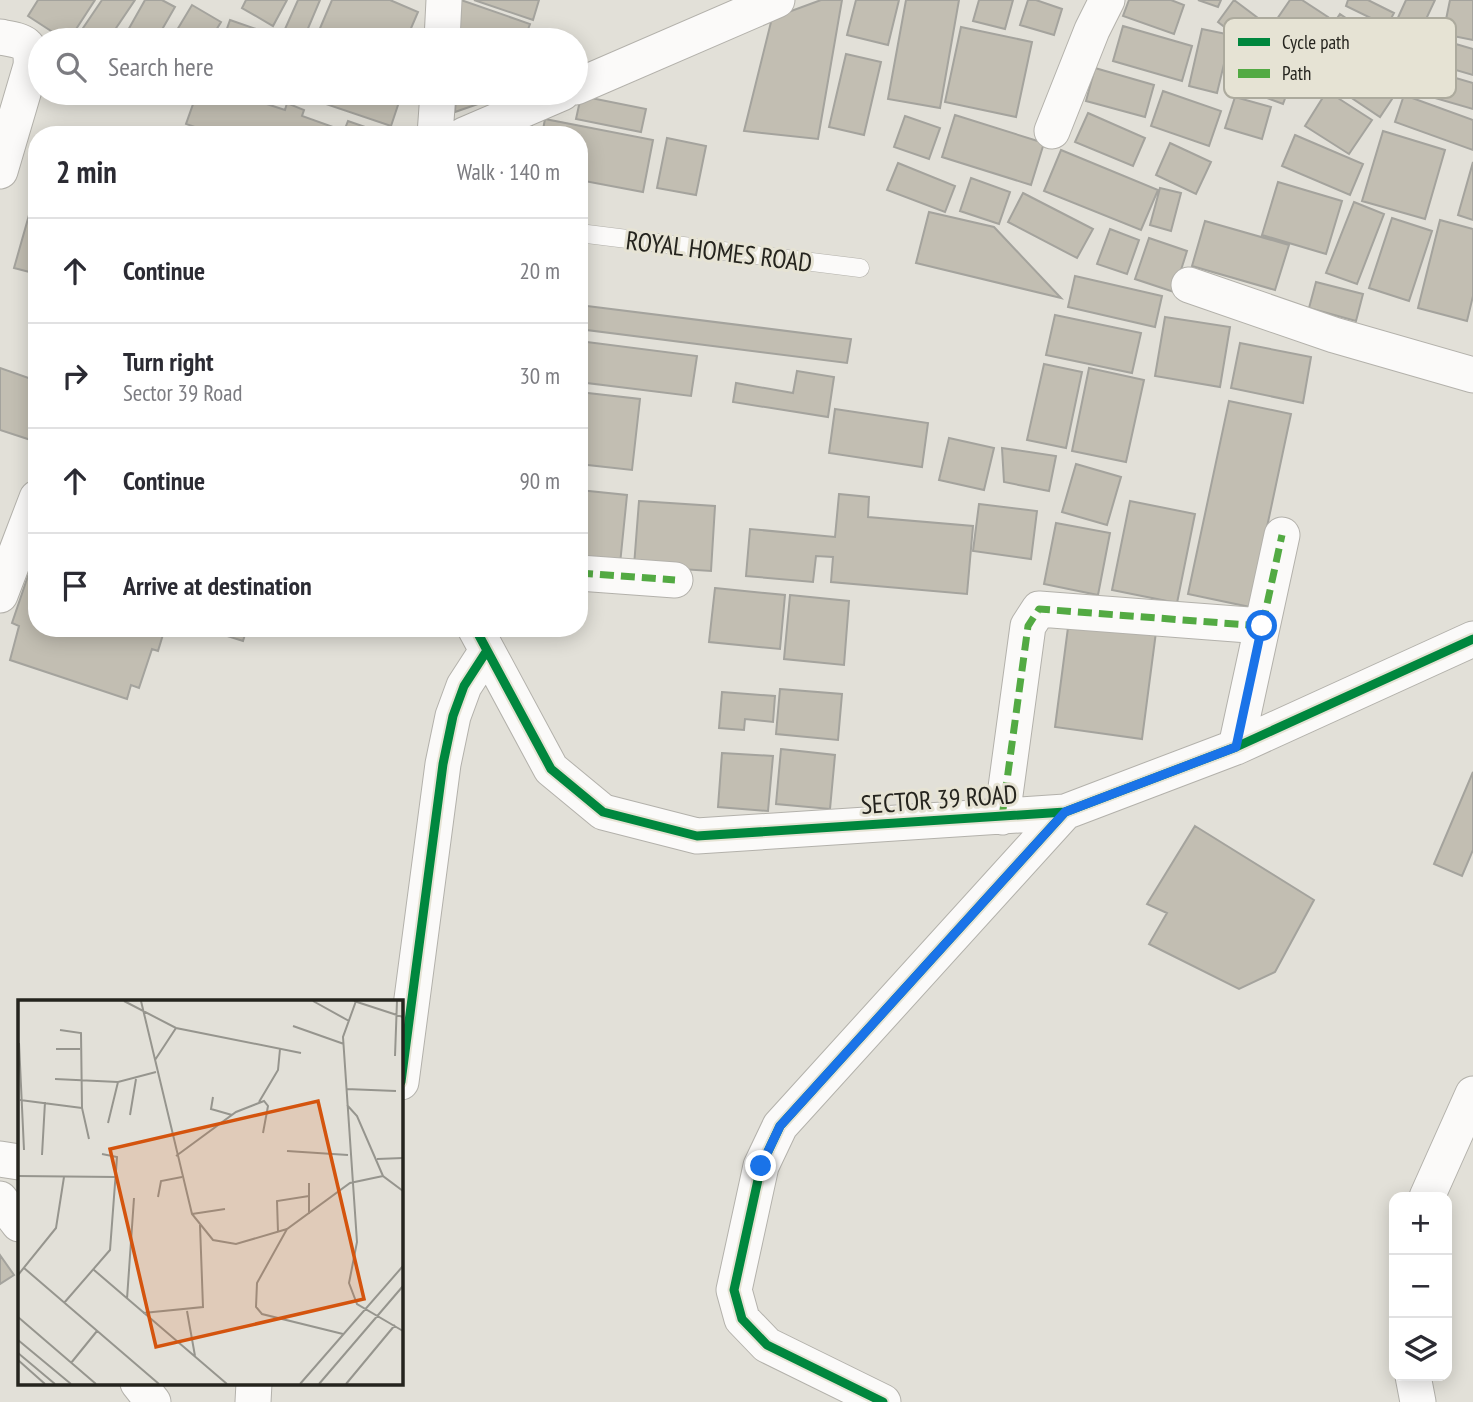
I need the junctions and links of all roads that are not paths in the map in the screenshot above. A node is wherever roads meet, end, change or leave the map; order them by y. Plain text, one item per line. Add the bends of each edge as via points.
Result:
1 (444, 0) edge
2 (777, 0) edge
3 (1107, 0) edge
4 (443, 28) edge
5 (0, 37) edge
6 (28, 47) edge
7 (28, 76) edge
8 (588, 82) edge
9 (437, 105) edge
10 (534, 105) edge
11 (436, 126) edge
12 (485, 126) edge
13 (1052, 131) dead end
14 (0, 171) edge
15 (588, 234) edge
16 (860, 268) dead end
17 (1189, 285) dead end
18 (1473, 375) edge
19 (28, 522) edge
20 (1282, 535) dead end
21 (588, 574) edge
22 (675, 580) dead end
23 (0, 595) edge
24 (1262, 626) junction
25 (1473, 639) edge
26 (481, 640) edge
27 (1236, 747) junction
28 (1065, 812) junction
29 (1002, 817) junction
30 (402, 1074) edge
31 (1473, 1094) edge
32 (0, 1158) edge
33 (18, 1162) edge
34 (1429, 1192) edge
35 (0, 1199) edge
36 (18, 1223) edge
37 (1414, 1381) edge
38 (139, 1384) edge
39 (254, 1384) edge
40 (153, 1402) edge
41 (253, 1402) edge
42 (883, 1402) edge
43 (1418, 1402) edge

1 - 4 street
2 - 8 street
3 - 13 street
5 - 6 street
7 - 14 street
9 - 11 street
10 - 12 street
15 - 16 lane, ROYAL HOMES ROAD
17 - 18 street via 1334,335
19 - 23 street
20 - 24 street
21 - 22 street
24 - 27 street
24 - 29 street via 1039,609 1028,626
25 - 27 street, SECTOR 39 ROAD
26 - 29 street, SECTOR 39 ROAD via 551,769 603,812 697,836
26 - 30 street via 453,716 443,764
27 - 28 street, SECTOR 39 ROAD
28 - 29 street, SECTOR 39 ROAD
28 - 42 street via 780,1126 761,1166 734,1290 742,1319 767,1345
31 - 34 street
32 - 33 street
35 - 36 street
37 - 43 street
38 - 40 street
39 - 41 street

